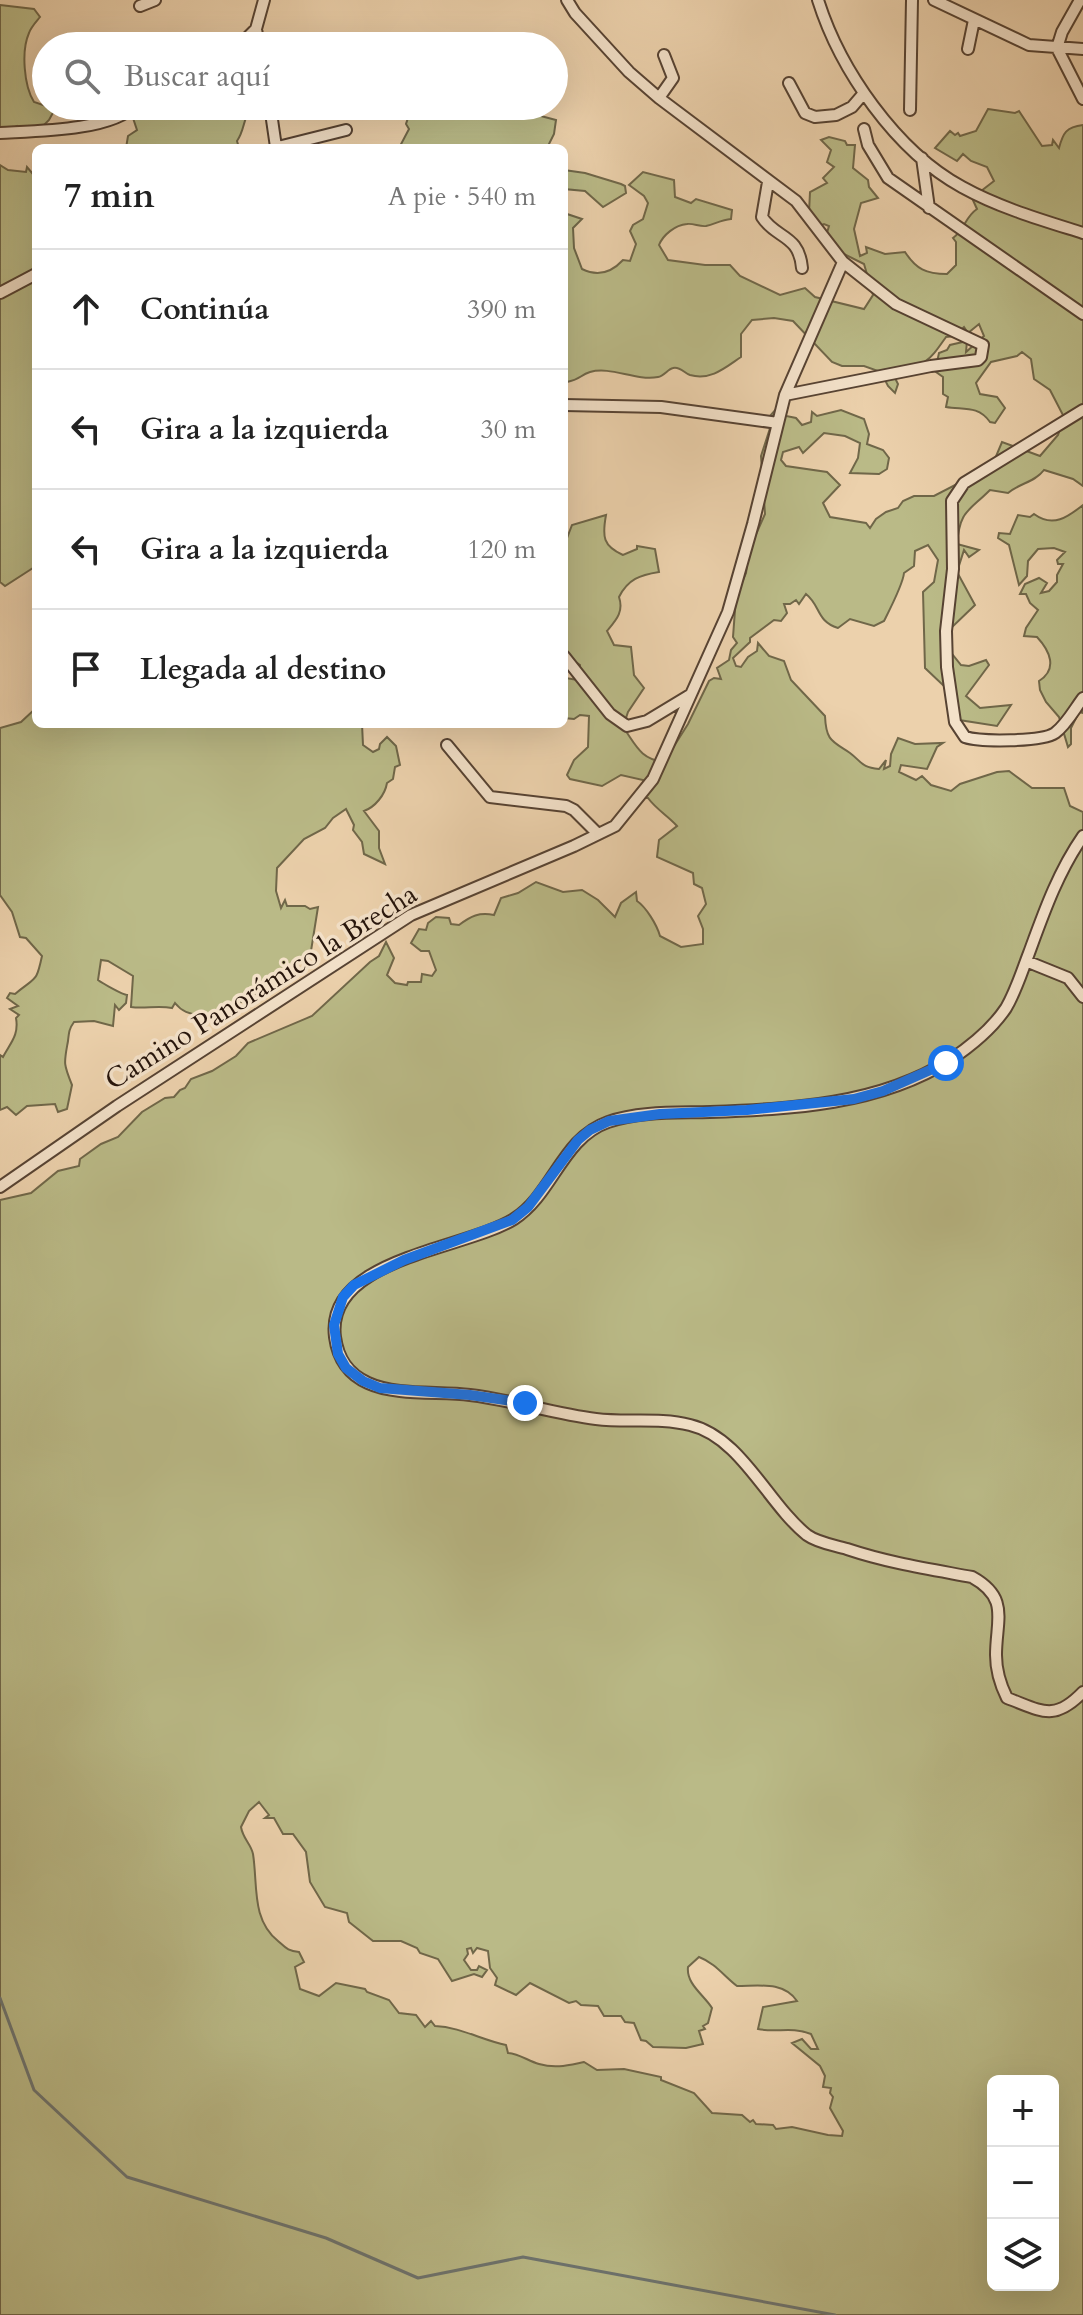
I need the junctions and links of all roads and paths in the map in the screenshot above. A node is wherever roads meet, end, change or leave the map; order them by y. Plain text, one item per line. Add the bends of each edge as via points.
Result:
1 (155, 0) edge
2 (264, 0) edge
3 (567, 0) edge
4 (818, 0) edge
5 (912, 0) edge
6 (934, 0) edge
7 (1080, 0) edge
8 (140, 6) dead end
9 (974, 20) junction
10 (256, 29) junction
11 (253, 32) edge
12 (257, 32) edge
13 (1057, 48) junction
14 (968, 49) dead end
15 (1083, 49) edge
16 (664, 55) dead end
17 (789, 83) dead end
18 (864, 93) junction
19 (659, 98) junction
20 (1083, 99) edge
21 (910, 110) dead end
22 (105, 120) edge
23 (272, 120) edge
24 (864, 129) dead end
25 (346, 130) dead end
26 (0, 133) edge
27 (275, 144) edge
28 (288, 144) edge
29 (922, 158) junction
30 (768, 182) junction
31 (929, 208) junction
32 (1083, 233) edge
33 (843, 262) junction
34 (802, 268) dead end
35 (32, 276) edge
36 (0, 293) edge
37 (1083, 314) edge
38 (785, 395) junction
39 (568, 405) edge
40 (1083, 410) edge
41 (778, 423) junction
42 (568, 661) edge
43 (691, 694) junction
44 (1083, 698) edge
45 (447, 745) dead end
46 (598, 834) junction
47 (1083, 836) edge
48 (1026, 961) junction
49 (1083, 997) edge
50 (0, 1187) edge
51 (1083, 1692) edge

1 - 8 street
2 - 10 street
3 - 19 street via 605,47
4 - 18 street
5 - 21 street
6 - 9 street
7 - 13 street
9 - 13 street via 1029,45
9 - 14 street
10 - 11 street
10 - 12 street
13 - 15 street
13 - 20 street
16 - 19 street via 673,78
17 - 18 street via 805,113 815,117 836,115
18 - 29 street
19 - 30 street
22 - 26 street
23 - 27 street
24 - 31 street via 888,178
25 - 28 street
29 - 31 street
29 - 32 street via 991,202
30 - 33 street via 796,201
30 - 34 street via 762,217 789,239
31 - 37 street
33 - 38 street, Camino Panorámico la Brecha
33 - 38 street via 910,312 981,344 981,357
35 - 36 street
38 - 41 street, Camino Panorámico la Brecha
39 - 41 street via 661,407
40 - 44 street via 964,483 955,495 946,631 955,722 965,737 1050,736
41 - 43 street, Camino Panorámico la Brecha via 728,612
42 - 43 street via 610,714 627,726 647,721
43 - 46 street, Camino Panorámico la Brecha via 653,779 615,826
45 - 46 street via 490,797 566,806
46 - 50 street, Camino Panorámico la Brecha via 411,915
47 - 48 street via 1054,886
48 - 49 street via 1068,978
48 - 51 street via 1004,1010 972,1045 946,1063 883,1091 761,1109 660,1114 609,1121 590,1130 512,1220 354,1285 340,1303 334,1325 346,1368 380,1388 470,1395 597,1419 684,1423 708,1431 738,1456 811,1539 884,1562 983,1583 997,1601 996,1654 1007,1698 1050,1713 1069,1706

